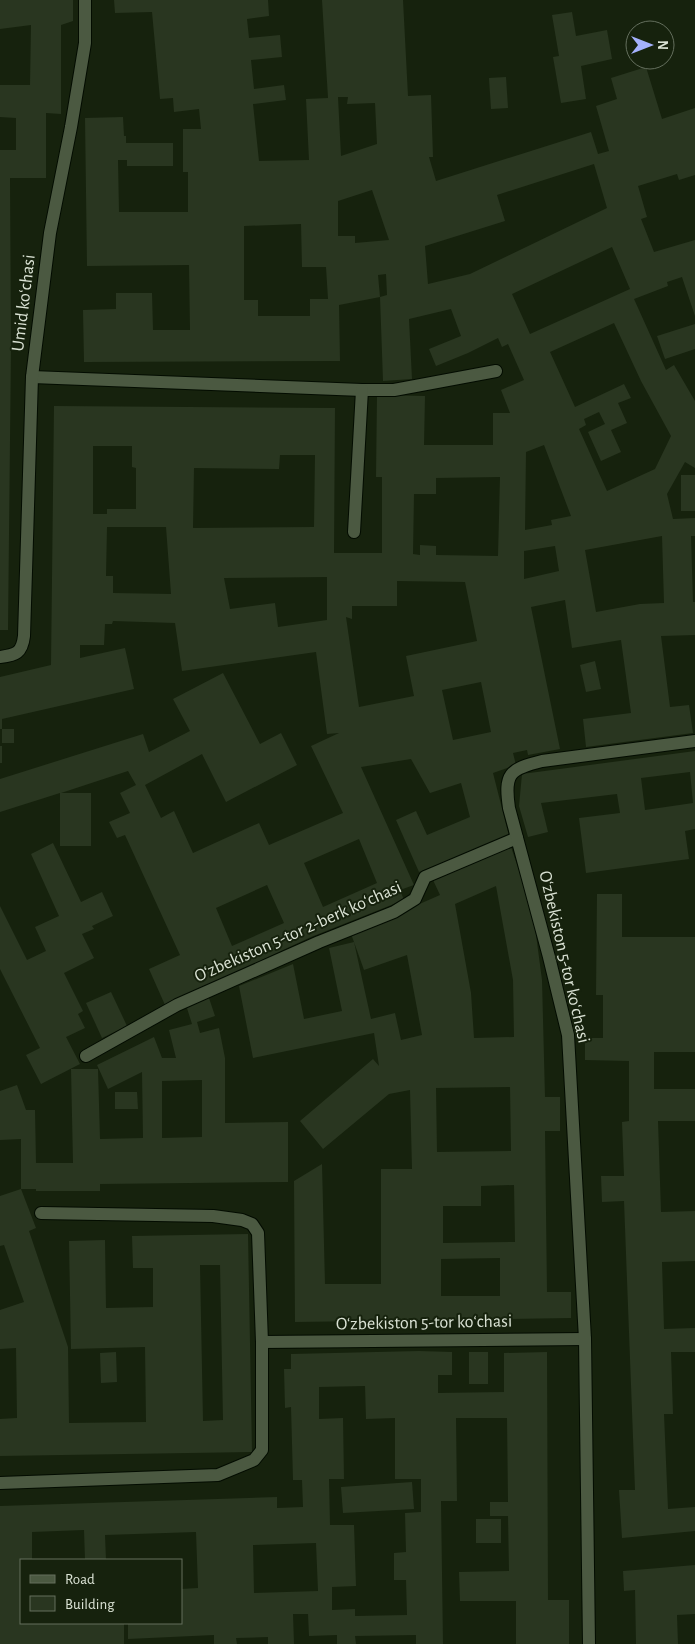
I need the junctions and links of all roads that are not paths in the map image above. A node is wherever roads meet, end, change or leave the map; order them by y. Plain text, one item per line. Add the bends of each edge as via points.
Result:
1 (85, 0) edge
2 (496, 371) dead end
3 (32, 377) junction
4 (362, 390) junction
5 (354, 532) dead end
6 (0, 657) edge
7 (695, 741) edge
8 (517, 838) junction
9 (86, 1056) dead end
10 (41, 1213) dead end
11 (585, 1339) junction
12 (262, 1342) junction
13 (0, 1483) edge
14 (589, 1644) edge

1 - 3 street, Umid koʻchasi via 85,43 50,233
2 - 4 street via 394,390
3 - 4 street
3 - 6 street, Umid koʻchasi via 23,645 18,652
4 - 5 street
7 - 8 street, Oʻzbekiston 5-tor koʻchasi via 523,766 511,774 506,786 508,808
8 - 9 street, Oʻzbekiston 5-tor 2-berk koʻchasi via 425,877 415,899 394,912 178,1005
8 - 11 street, Oʻzbekiston 5-tor koʻchasi via 568,1035
10 - 12 street via 213,1216 252,1224 258,1233
11 - 12 street, Oʻzbekiston 5-tor koʻchasi
11 - 14 street, Oʻzbekiston 5-tor koʻchasi
12 - 13 street via 262,1450 254,1460 218,1475

